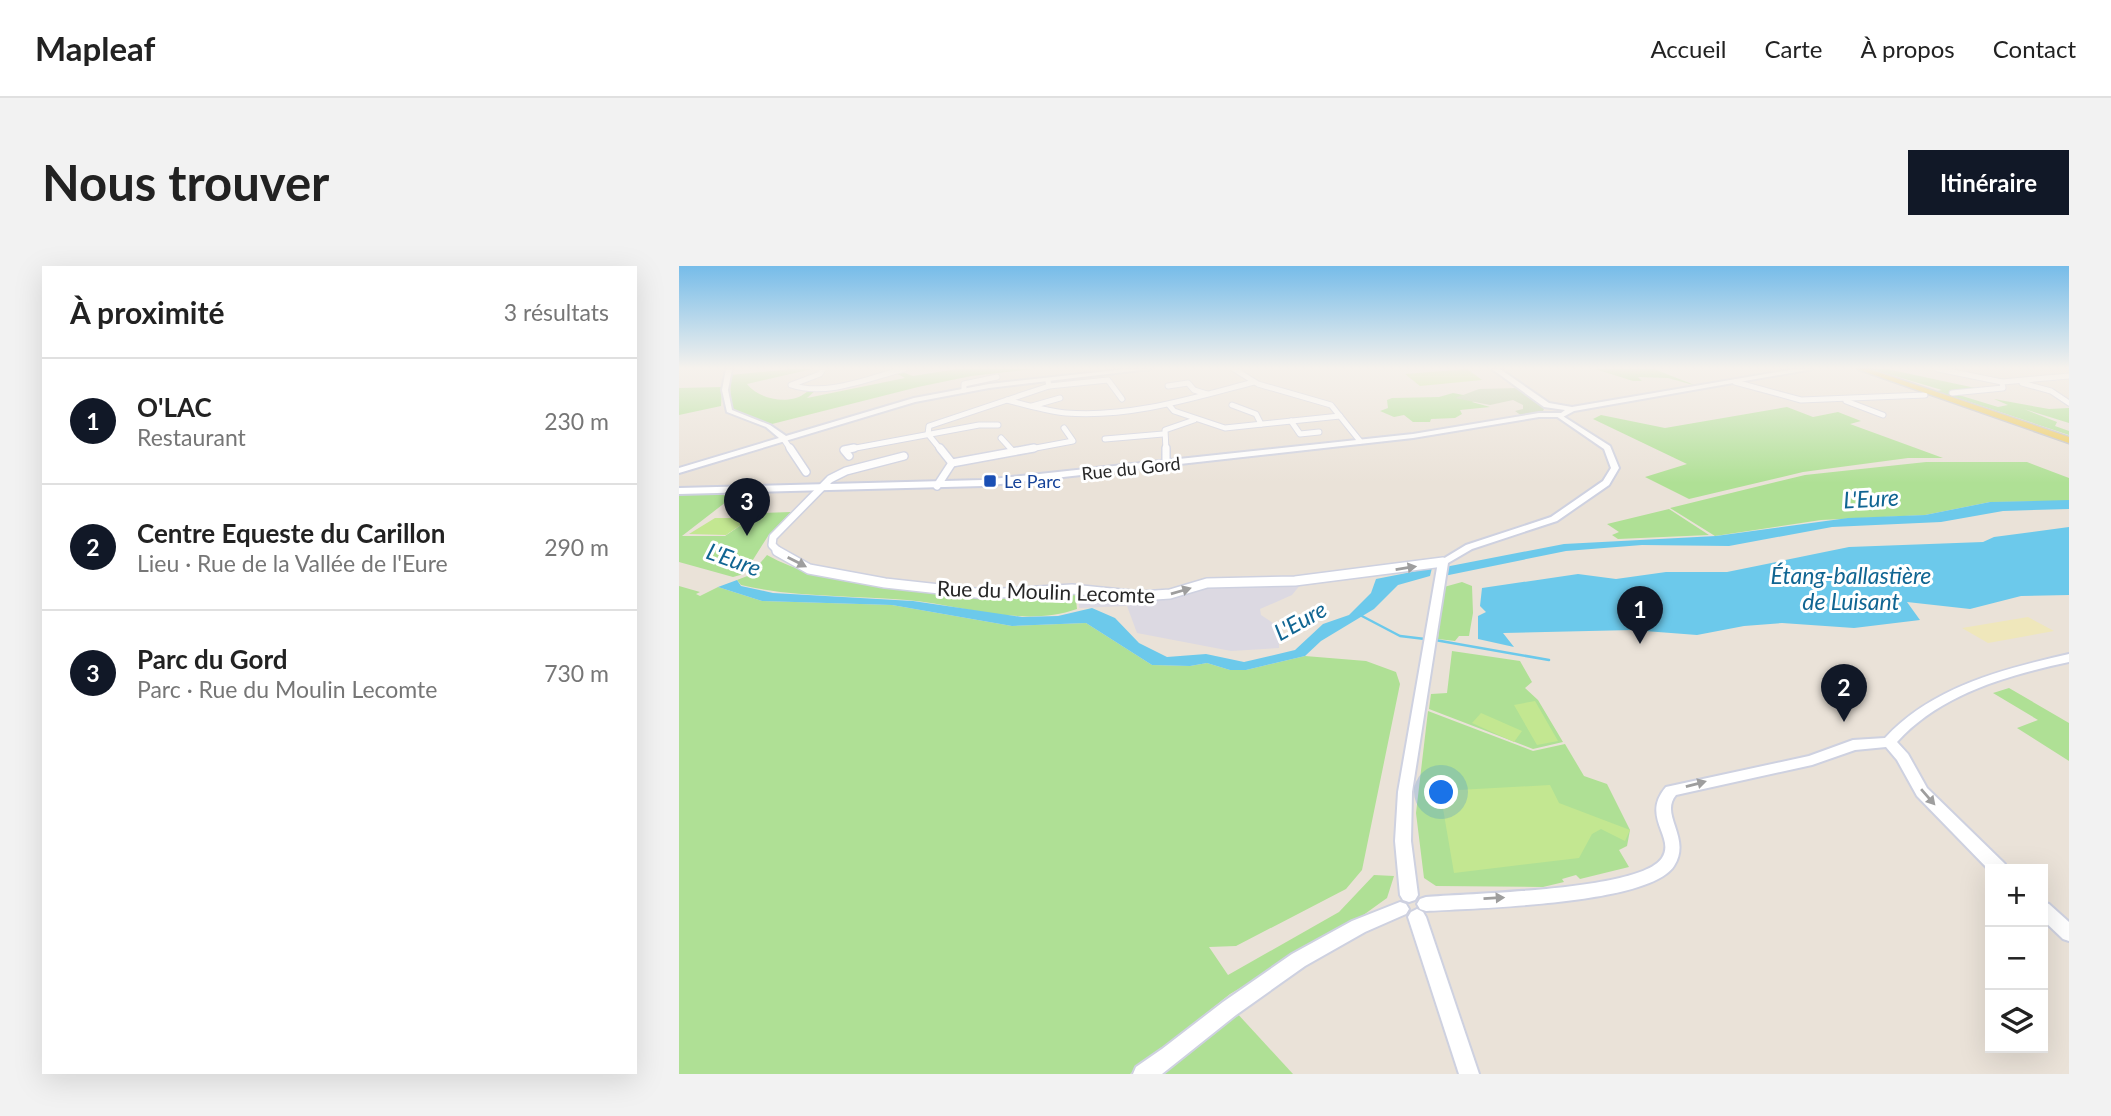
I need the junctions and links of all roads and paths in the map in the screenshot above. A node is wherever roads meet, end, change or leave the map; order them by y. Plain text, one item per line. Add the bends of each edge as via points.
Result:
1 (727, 407) edge
2 (885, 407) edge
3 (985, 407) edge
4 (1035, 407) edge
5 (1127, 407) edge
6 (1155, 407) edge
7 (1170, 407) edge
8 (1237, 407) edge
9 (1331, 407) edge
10 (1549, 407) edge
11 (1588, 407) edge
12 (1861, 407) edge
13 (1980, 407) edge
14 (1129, 410) junction
15 (1557, 412) junction
16 (1340, 415) junction
17 (1882, 415) dead end
18 (1194, 420) junction
19 (1291, 421) junction
20 (1261, 424) junction
21 (998, 425) dead end
22 (1063, 428) dead end
23 (1319, 432) dead end
24 (928, 434) junction
25 (1163, 434) junction
26 (783, 438) junction
27 (1001, 438) dead end
28 (1105, 439) dead end
29 (2069, 439) edge
30 (1360, 441) junction
31 (1012, 450) junction
32 (849, 456) dead end
33 (904, 456) dead end
34 (952, 463) junction
35 (1165, 464) junction
36 (679, 471) edge
37 (806, 472) dead end
38 (937, 486) junction
39 (818, 489) junction
40 (679, 491) edge
41 (1442, 564) junction
42 (2069, 658) edge
43 (1889, 742) junction
44 (1994, 864) edge
45 (1413, 906) junction
46 (2048, 914) edge
47 (2069, 933) edge
48 (1143, 1074) edge
49 (1469, 1074) edge

1 - 26 street
2 - 26 street
3 - 24 street via 937,422 929,426
4 - 14 street via 1081,414
5 - 14 street
6 - 14 street
7 - 18 street
8 - 20 street via 1255,414
9 - 16 street
10 - 15 main road
11 - 15 main road, Rue du Gord
12 - 17 street
13 - 29 main road
15 - 30 main road, Rue du Gord
15 - 41 street via 1611,453 1612,475 1554,519 1469,547
16 - 19 street
16 - 30 street
18 - 20 street via 1225,428
18 - 25 street
19 - 20 street
19 - 23 street via 1300,434
21 - 24 street
22 - 31 street via 1073,441
24 - 32 street via 844,450
24 - 34 street
25 - 28 street
25 - 35 street
26 - 36 street
26 - 37 street
27 - 31 street
30 - 35 main road, Rue du Gord
31 - 34 street
33 - 39 street, Rue du Moulin Lecomte via 846,471
34 - 38 street
35 - 38 main road, Rue du Gord
38 - 39 main road, Rue du Gord
39 - 40 main road, Rue du Gord
39 -> 41 street, Rue du Moulin Lecomte via 773,537 772,545 780,554 809,569 851,578 965,592 1072,589 1141,596 1170,594 1207,583 1295,581
41 - 45 street via 1403,811
42 - 43 street via 2016,670 1971,687 1916,716
43 -> 44 street via 1922,792
45 -> 43 street via 1543,896 1613,886 1660,872 1674,850 1661,806 1671,791 1812,760 1853,745
45 - 48 street via 1380,915 1328,944 1252,992
45 - 49 street
46 - 47 street

